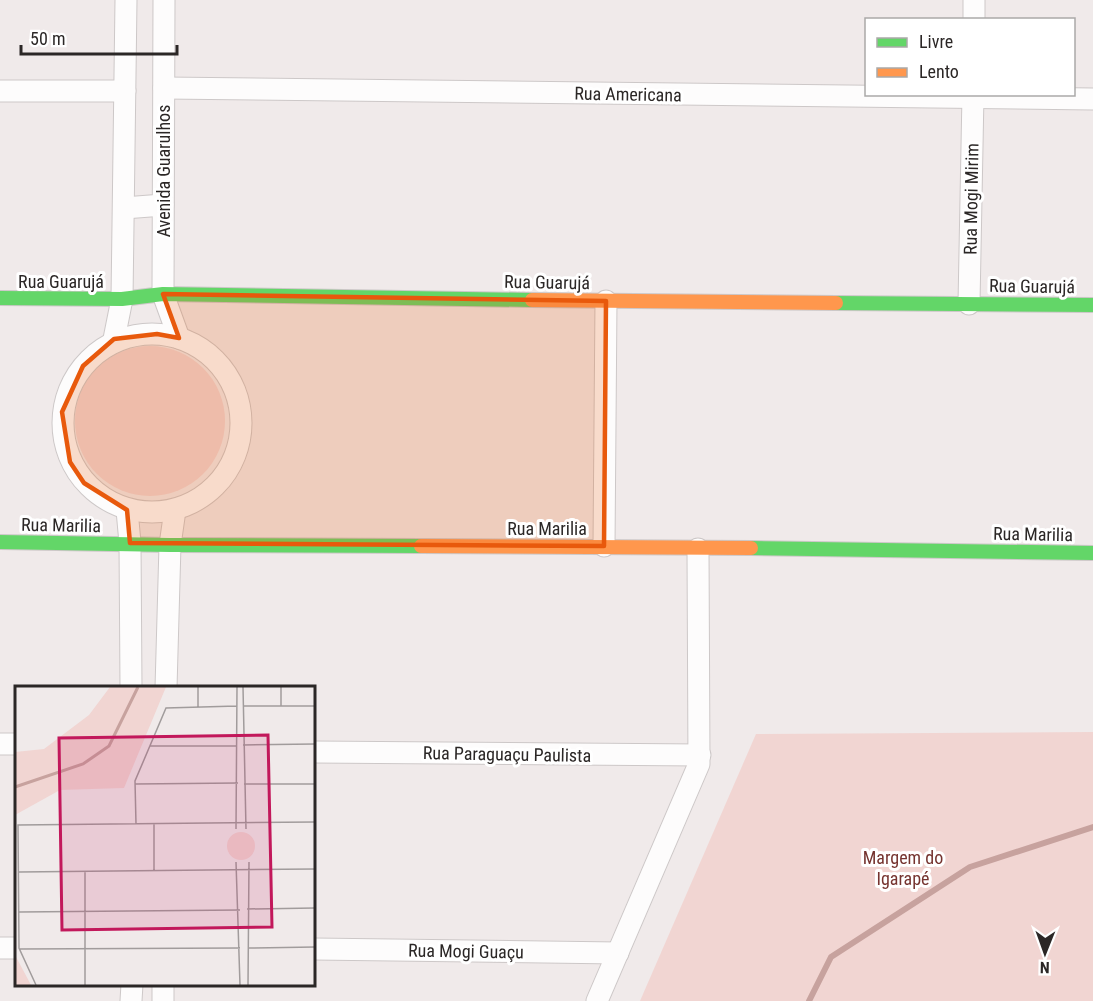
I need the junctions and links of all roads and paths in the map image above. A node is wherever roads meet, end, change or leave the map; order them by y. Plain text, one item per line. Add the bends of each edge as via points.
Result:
1 (126, 0) edge
2 (165, 0) edge
3 (974, 0) edge
4 (974, 18) edge
5 (164, 88) junction
6 (0, 91) edge
7 (125, 91) junction
8 (865, 95) edge
9 (973, 96) edge
10 (1093, 99) edge
11 (163, 205) junction
12 (123, 208) junction
13 (163, 294) junction
14 (0, 298) edge
15 (122, 299) junction
16 (606, 301) junction
17 (969, 304) junction
18 (1093, 305) edge
19 (114, 339) junction
20 (179, 339) junction
21 (127, 510) junction
22 (175, 510) junction
23 (0, 542) edge
24 (130, 543) junction
25 (170, 545) junction
26 (604, 546) junction
27 (698, 549) junction
28 (1093, 553) edge
29 (131, 686) edge
30 (166, 686) edge
31 (315, 752) edge
32 (700, 755) junction
33 (315, 949) edge
34 (618, 953) junction
35 (597, 1001) edge

1 - 7 street
2 - 5 street, Avenida Guarulhos
3 - 4 street
5 - 8 street, Rua Americana
5 - 11 street, Avenida Guarulhos
6 - 7 street
7 - 12 street
9 - 10 street, Rua Americana
9 - 17 street, Rua Mogi Mirim
11 - 12 street
11 - 13 street, Avenida Guarulhos
12 - 15 street
13 - 15 street, Rua Guarujá
13 - 16 street, Rua Guarujá
13 - 20 street, Avenida Guarulhos
14 - 15 street, Rua Guarujá
15 - 19 street
16 - 17 street, Rua Guarujá
16 - 26 street
17 - 18 street, Rua Guarujá
19 - 20 street via 157,334
19 - 21 street via 83,366 69,387 62,412 63,437 70,462 84,483
20 - 22 street via 211,356 229,377 240,403 242,430 236,457 221,480 201,499
21 - 22 street
21 - 24 street
22 - 25 street
23 - 24 street, Rua Marilia
24 - 25 street, Rua Marilia
24 - 29 street
25 - 26 street, Rua Marilia
25 - 30 street
26 - 27 street, Rua Marilia
27 - 28 street, Rua Marilia
27 - 32 street
31 - 32 street, Rua Paraguaçu Paulista
32 - 34 street via 698,770
33 - 34 street, Rua Mogi Guaçu
34 - 35 street

